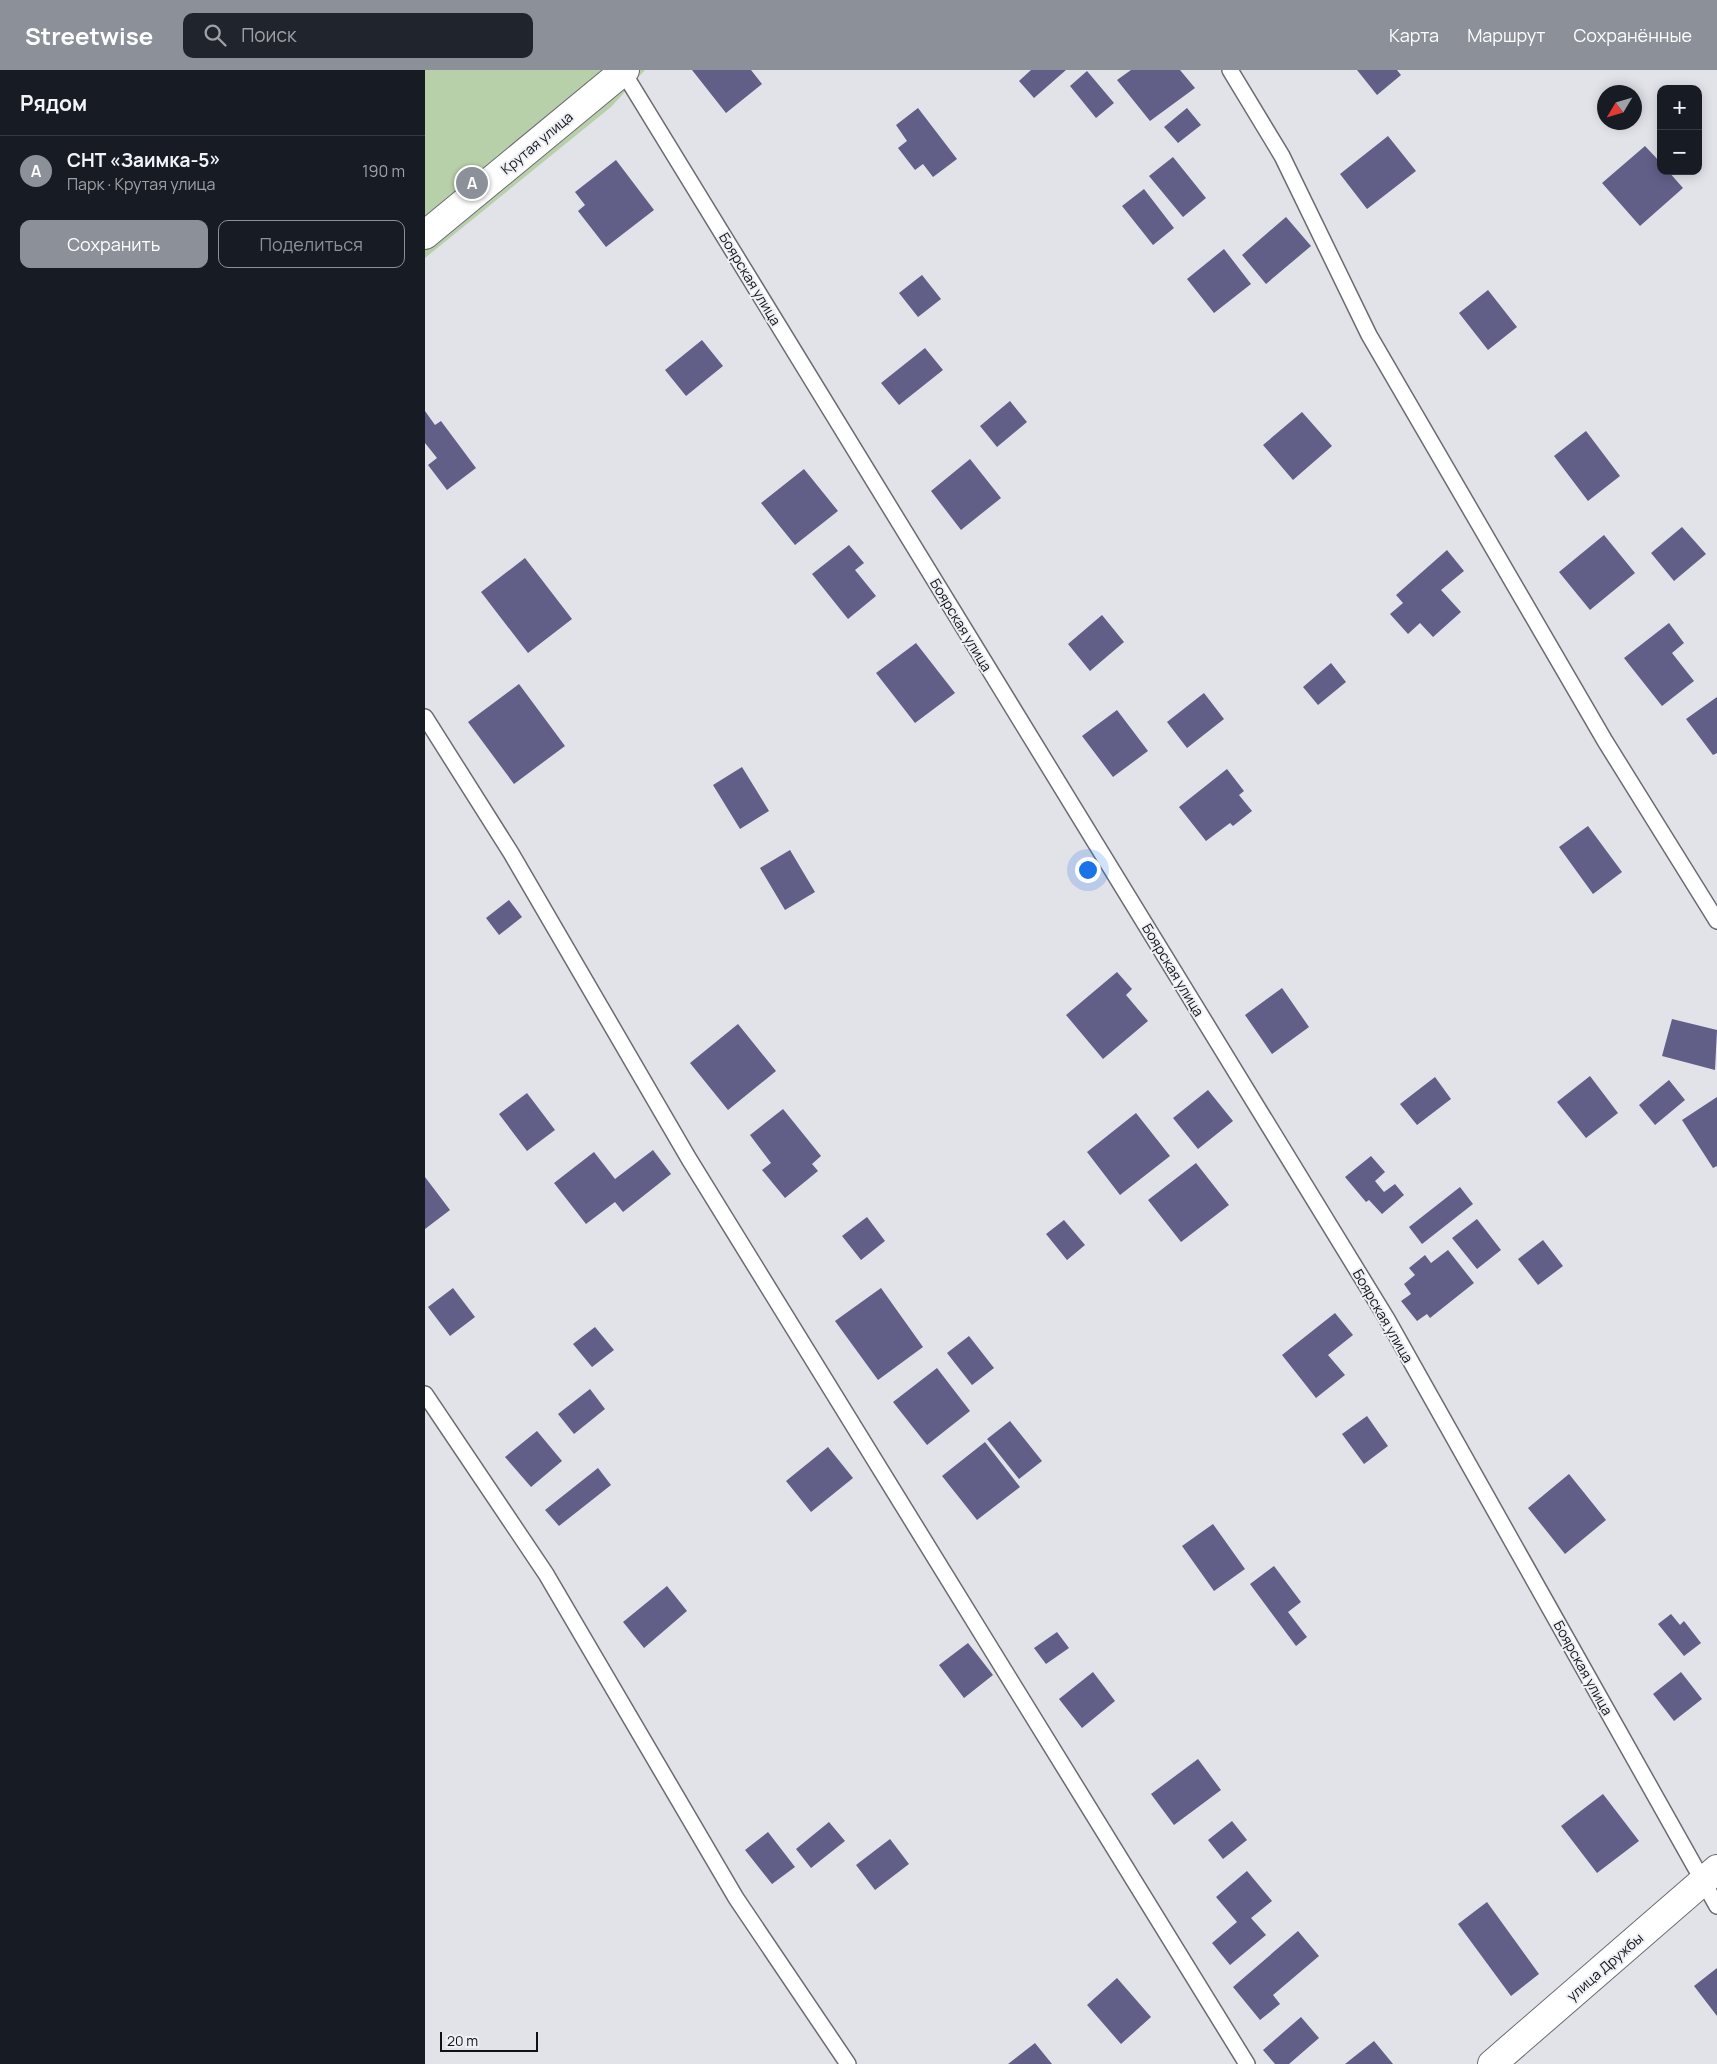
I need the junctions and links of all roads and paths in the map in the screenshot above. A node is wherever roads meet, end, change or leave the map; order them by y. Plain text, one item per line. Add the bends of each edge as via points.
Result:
1 (1230, 70) edge
2 (623, 71) edge
3 (425, 236) edge
4 (425, 717) edge
5 (1717, 922) edge
6 (425, 1394) edge
7 (1710, 1876) edge
8 (1717, 1906) edge
9 (848, 2064) edge
10 (1247, 2064) edge
11 (1492, 2064) edge

1 - 5 lane via 1282,156 1369,335 1605,741
2 - 3 street, Крутая улица
2 - 7 lane, Боярская улица via 1387,1320
4 - 10 lane via 511,852 689,1159
6 - 9 lane via 545,1574 736,1898
7 - 8 lane, Боярская улица
7 - 11 street, улица Дружбы

